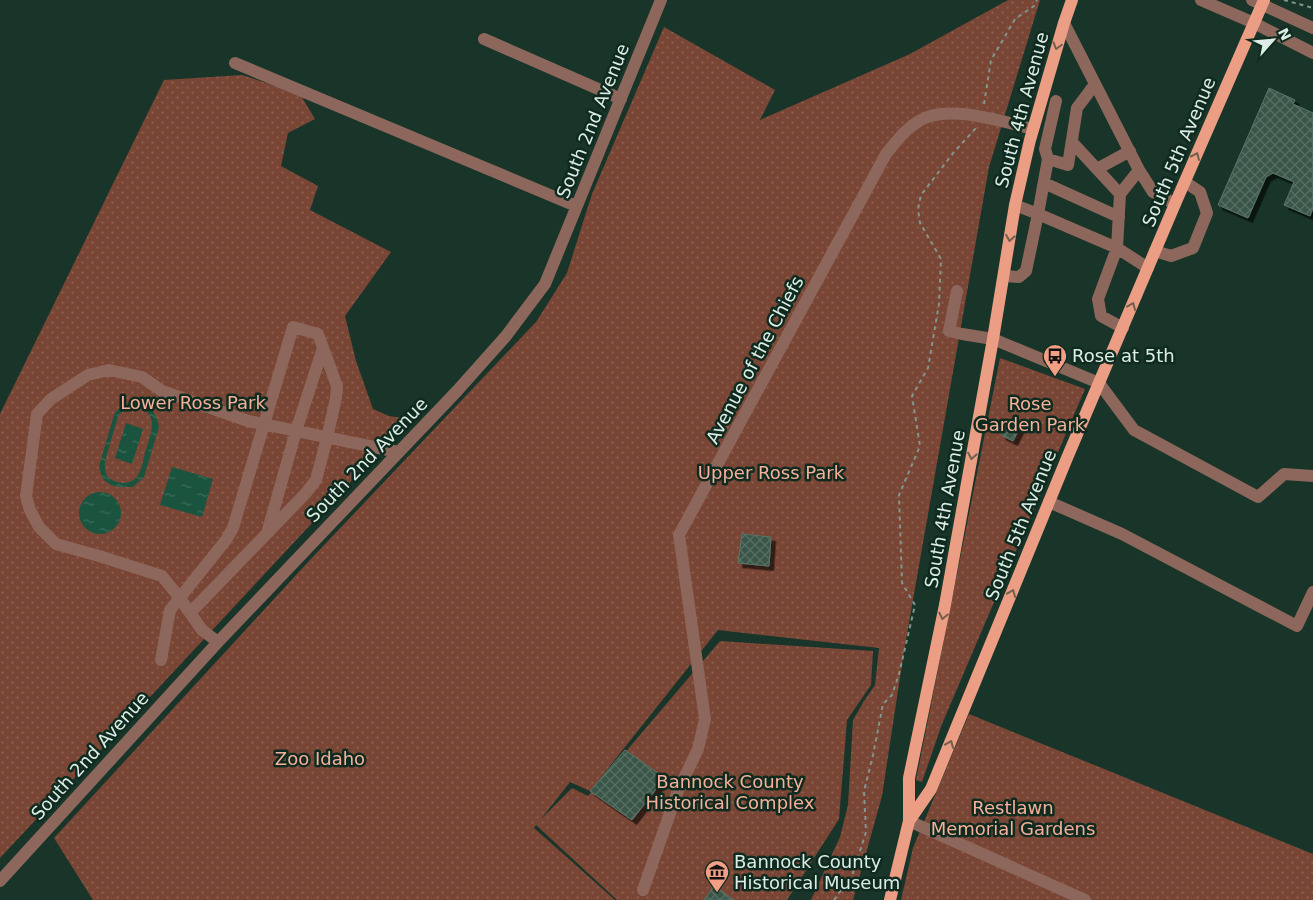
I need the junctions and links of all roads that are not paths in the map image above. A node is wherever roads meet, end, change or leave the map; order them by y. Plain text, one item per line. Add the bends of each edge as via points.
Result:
1 (661, 0) edge
2 (1072, 0) edge
3 (1201, 0) edge
4 (1260, 1) edge
5 (1064, 22) junction
6 (1254, 23) junction
7 (1313, 28) edge
8 (484, 40) dead end
9 (1313, 53) edge
10 (235, 63) dead end
11 (1096, 84) junction
12 (1043, 95) junction
13 (621, 99) junction
14 (1056, 101) junction
15 (1077, 108) junction
16 (1033, 129) junction
17 (1072, 142) junction
18 (1130, 151) junction
19 (1048, 159) junction
20 (1097, 169) junction
21 (1139, 170) junction
22 (1185, 182) junction
23 (1044, 184) junction
24 (1120, 194) junction
25 (1015, 204) junction
26 (1175, 204) junction
27 (576, 206) junction
28 (1038, 214) junction
29 (1119, 217) junction
30 (1118, 248) junction
31 (1155, 251) junction
32 (1148, 268) junction
33 (1004, 276) junction
34 (957, 291) dead end
35 (1123, 328) junction
36 (993, 339) junction
37 (323, 348) junction
38 (1099, 383) junction
39 (265, 424) junction
40 (296, 431) junction
41 (327, 438) junction
42 (398, 452) junction
43 (1313, 476) edge
44 (1049, 502) junction
45 (268, 533) junction
46 (1313, 592) edge
47 (180, 597) junction
48 (190, 613) junction
49 (218, 642) junction
50 (161, 660) dead end
51 (909, 821) junction
52 (0, 881) edge
53 (643, 890) dead end
54 (890, 900) edge
55 (1085, 900) edge

1 - 13 street, South 2nd Avenue
2 - 5 main road, South 4th Avenue
3 - 6 street
4 - 6 main road, South 5th Avenue
4 - 7 street
5 - 11 street
5 -> 12 main road, South 4th Avenue
6 - 9 street
22 -> 6 main road, South 5th Avenue
8 - 13 street
10 - 27 street
11 - 15 street
11 - 18 street
12 - 14 street
12 - 16 main road, South 4th Avenue
13 - 27 street, South 2nd Avenue
14 - 15 street
14 - 19 street via 1045,149
15 - 17 street
16 - 25 main road, South 4th Avenue
16 - 53 street, Avenue of the Chiefs via 984,117 952,114 933,115 920,120 903,133 886,154 680,536 705,719 698,748
17 - 19 street via 1068,165
17 - 20 street
18 - 20 street
18 - 21 street
19 - 23 street
20 - 24 street
21 - 24 street
21 - 26 street via 1153,192
22 - 26 main road, South 5th Avenue
22 - 31 street via 1200,192 1207,213 1193,248 1171,256
23 - 28 street
23 - 29 street
24 - 29 street
25 - 28 street
25 -> 33 main road, South 4th Avenue
26 - 31 main road, South 5th Avenue
27 - 42 street, South 2nd Avenue via 545,284 506,336
28 - 30 street
28 - 33 street via 1026,271 1019,277
29 - 30 street
30 - 32 street
30 - 35 street via 1098,299 1101,316
31 - 32 main road, South 5th Avenue
35 -> 32 main road, South 5th Avenue
33 - 36 main road, South 4th Avenue
34 - 36 street via 949,331
35 - 38 main road, South 5th Avenue
36 - 38 street
36 -> 51 main road, South 4th Avenue via 945,605 909,778
37 - 39 street via 318,334 294,327
37 - 40 street
37 - 41 street via 336,386
38 - 43 street via 1134,430 1258,497 1284,474
38 - 44 main road, South 5th Avenue
39 - 40 street
39 - 47 street via 233,528
39 - 47 street via 162,391 142,377 109,370 88,374 51,399 37,414 26,496 40,527 56,544 162,576
40 - 41 street
40 - 45 street
41 - 42 street
41 - 45 street via 316,480
42 - 49 street, South 2nd Avenue
44 - 46 street via 1122,534 1297,626
51 -> 44 main road, South 5th Avenue via 931,789
45 - 48 street
47 - 48 street
47 - 50 street via 170,610
48 - 49 street via 202,630
49 - 52 street, South 2nd Avenue
51 - 54 main road, South 5th Avenue
51 - 55 street

